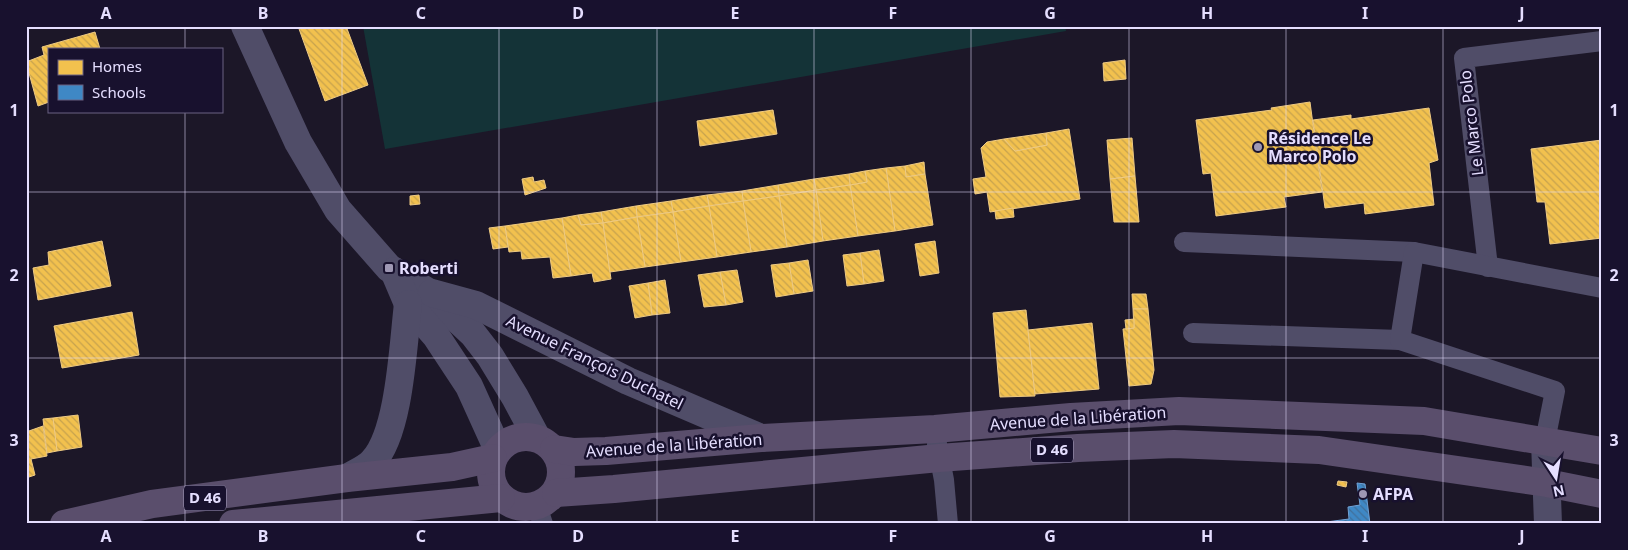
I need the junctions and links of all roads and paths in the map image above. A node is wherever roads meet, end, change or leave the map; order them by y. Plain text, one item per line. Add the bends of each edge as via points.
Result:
1 (245, 26) edge
2 (1602, 41) edge
3 (1184, 242) dead end
4 (1414, 252) junction
5 (1488, 267) junction
6 (1602, 288) edge
7 (418, 298) junction
8 (1193, 333) dead end
9 (1400, 340) junction
10 (935, 430) junction
11 (761, 438) junction
12 (1545, 441) junction
13 (546, 443) junction
14 (1602, 451) edge
15 (495, 454) junction
16 (939, 458) junction
17 (347, 478) junction
18 (1547, 483) junction
19 (1602, 494) edge
20 (501, 498) junction
21 (545, 508) edge
22 (64, 524) edge
23 (233, 524) edge
24 (948, 524) edge
25 (1548, 524) edge

1 - 7 street, Avenue François Duchatel via 298,142 338,210
2 - 5 lane, Le Marco Polo via 1464,58
3 - 4 lane
4 - 5 lane
4 - 9 lane
5 - 6 lane
7 - 11 street, Avenue François Duchatel via 476,305 628,381
7 - 13 street, Avenue François Duchatel via 473,334
7 - 15 street, Avenue François Duchatel via 436,336 469,386
7 - 17 street via 384,447 372,463
8 - 9 lane
9 - 12 lane via 1555,391
10 - 11 main road, Avenue de la Libération / D 46
10 - 12 main road, Avenue de la Libération / D 46 via 1179,411 1424,421
10 - 16 lane
11 - 13 main road, Avenue de la Libération / D 46 via 574,452
12 - 14 main road, Avenue de la Libération / D 46
12 - 18 street
13 - 15 main road via 526,436 515,438
13 - 21 main road via 561,463 561,479
15 - 17 main road, D 46 via 432,470
15 - 20 main road via 490,472 493,487
16 - 18 main road, Avenue de la Libération / D 46 via 1174,444 1318,450
16 - 21 main road, Avenue de la Libération / D 46 via 624,488
16 - 24 lane
17 - 22 main road, D 46 via 152,504
18 - 19 main road, Avenue de la Libération / D 46
18 - 25 street
20 - 21 main road via 524,508
20 - 23 main road, D 46

